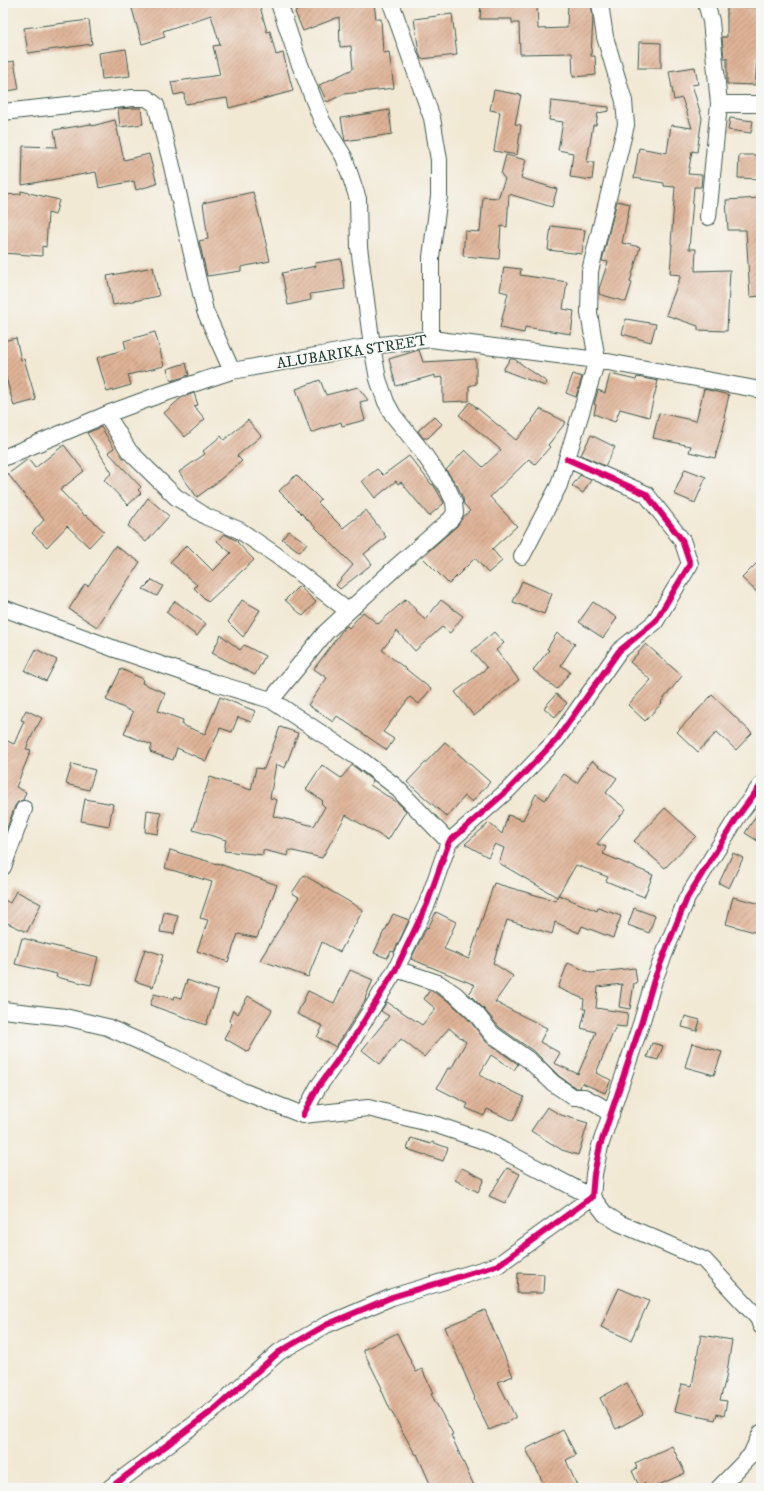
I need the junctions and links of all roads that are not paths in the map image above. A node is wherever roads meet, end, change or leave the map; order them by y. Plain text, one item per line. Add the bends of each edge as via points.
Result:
1 (279, 3) edge
2 (391, 3) edge
3 (600, 3) edge
4 (706, 3) edge
5 (719, 104) junction
6 (761, 104) edge
7 (3, 112) edge
8 (708, 217) dead end
9 (431, 339) junction
10 (372, 346) junction
11 (597, 360) junction
12 (232, 371) junction
13 (761, 390) edge
14 (107, 415) junction
15 (3, 458) edge
16 (567, 459) junction
17 (522, 556) dead end
18 (3, 608) edge
19 (348, 611) junction
20 (271, 700) junction
21 (761, 785) edge
22 (24, 809) dead end
23 (449, 842) junction
24 (3, 867) edge
25 (396, 969) junction
26 (3, 1010) edge
27 (302, 1115) junction
28 (611, 1115) junction
29 (592, 1197) junction
30 (761, 1326) edge
31 (761, 1433) edge
32 (110, 1488) edge
33 (719, 1488) edge

1 - 10 street via 322,120 344,157 358,199 359,247
2 - 9 street via 432,118 439,160 439,196 431,257
3 - 11 street via 605,37 624,101 626,125 590,271 589,314
4 - 5 street via 711,21
5 - 6 street
5 - 8 street
7 - 12 street via 133,98 147,98 156,105 205,311
9 - 10 street, ALUBARIKA STREET
9 - 11 street, ALUBARIKA STREET
10 - 12 street, ALUBARIKA STREET
10 - 19 street via 378,379 386,402 448,489 455,512 451,519
11 - 13 street, ALUBARIKA STREET
11 - 16 street
12 - 14 street, ALUBARIKA STREET
14 - 15 street, ALUBARIKA STREET
14 - 19 street via 130,451 176,497 207,517 239,530 276,555
16 - 17 street via 559,485
16 - 23 street via 646,494 682,540 690,564 655,622 619,651 557,739 508,790
18 - 20 street via 115,649
19 - 20 street via 326,632
20 - 23 street via 395,786
21 - 28 street via 738,816 687,898 654,980
22 - 24 street
23 - 25 street via 427,904
25 - 27 street
25 - 28 street via 438,983 456,995 492,1034 530,1061 553,1083 573,1097 584,1098 599,1105
26 - 27 street via 65,1017 107,1027 242,1091
27 - 29 street via 368,1108 437,1125 487,1142
28 - 29 street via 600,1146
29 - 30 street via 605,1214 619,1223 704,1260 758,1318
29 - 32 street via 498,1265 392,1297 326,1324 279,1352 216,1408
31 - 33 street via 751,1455

